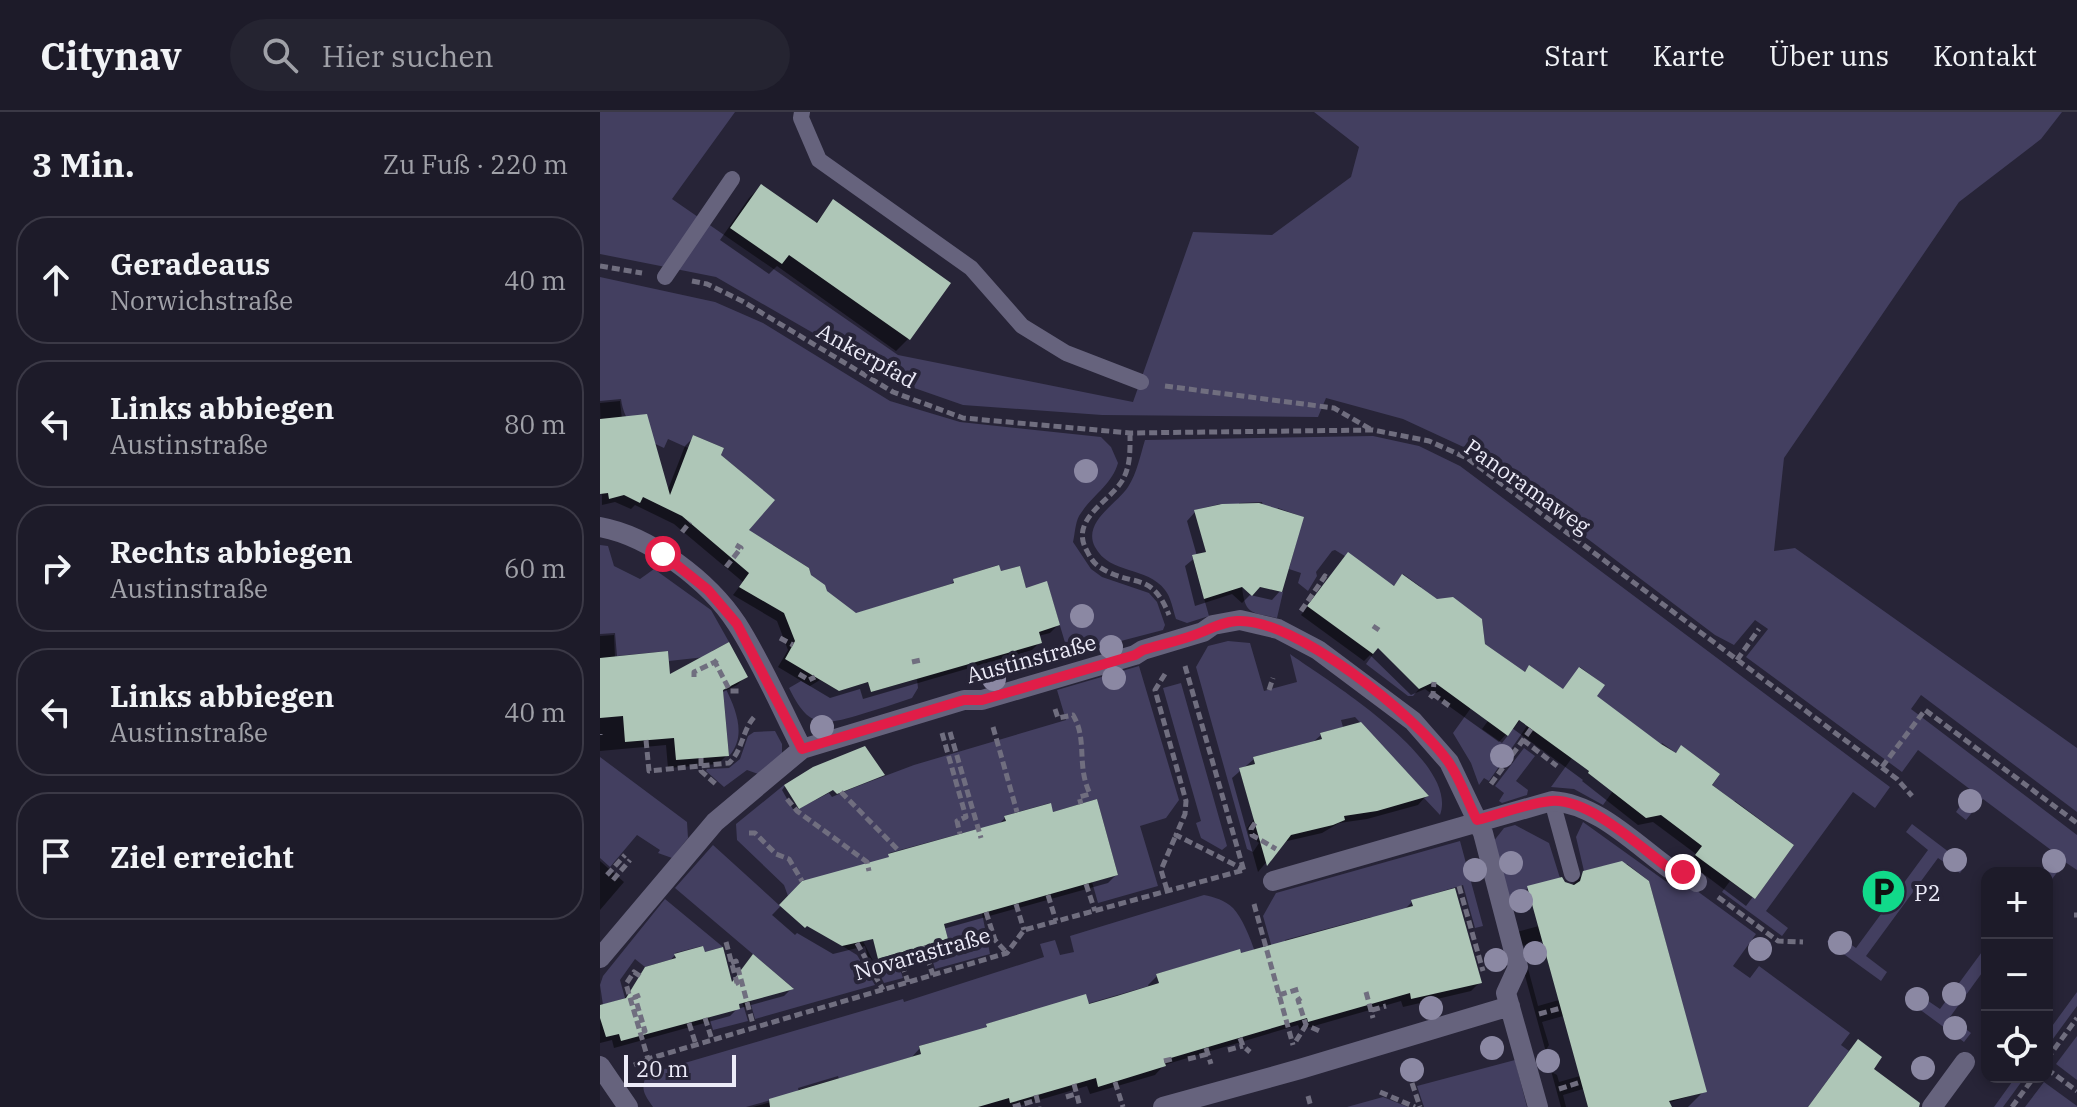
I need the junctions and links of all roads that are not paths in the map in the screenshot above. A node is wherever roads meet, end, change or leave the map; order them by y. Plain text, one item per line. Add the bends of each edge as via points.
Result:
1 (802, 112) edge
2 (732, 179) dead end
3 (665, 277) road end
4 (1141, 382) road end
5 (600, 527) edge
6 (802, 749) junction
7 (1552, 801) junction
8 (1474, 813) junction
9 (1572, 874) dead end
10 (1273, 881) dead end
11 (1697, 882) road end
12 (600, 958) edge
13 (1510, 1006) junction
14 (1965, 1062) dead end
15 (604, 1073) edge
16 (628, 1107) edge
17 (1163, 1107) edge
18 (1538, 1107) edge
19 (1932, 1107) edge

1 - 4 lane via 819,160 971,268 1022,326 1066,353
2 - 3 lane
5 - 6 street via 621,531 663,554 717,598 737,624
6 - 8 street, Austinstraße via 1240,620 1290,634 1413,721 1449,762
6 - 12 street, Austinstraße via 708,830
7 - 8 street
7 - 9 lane
7 - 11 street via 1587,809 1670,869
8 - 10 street
8 - 13 street, Austinstraße via 1518,967 1506,993
13 - 17 street
13 - 18 street, Austinstraße
14 - 19 street
15 - 16 street

